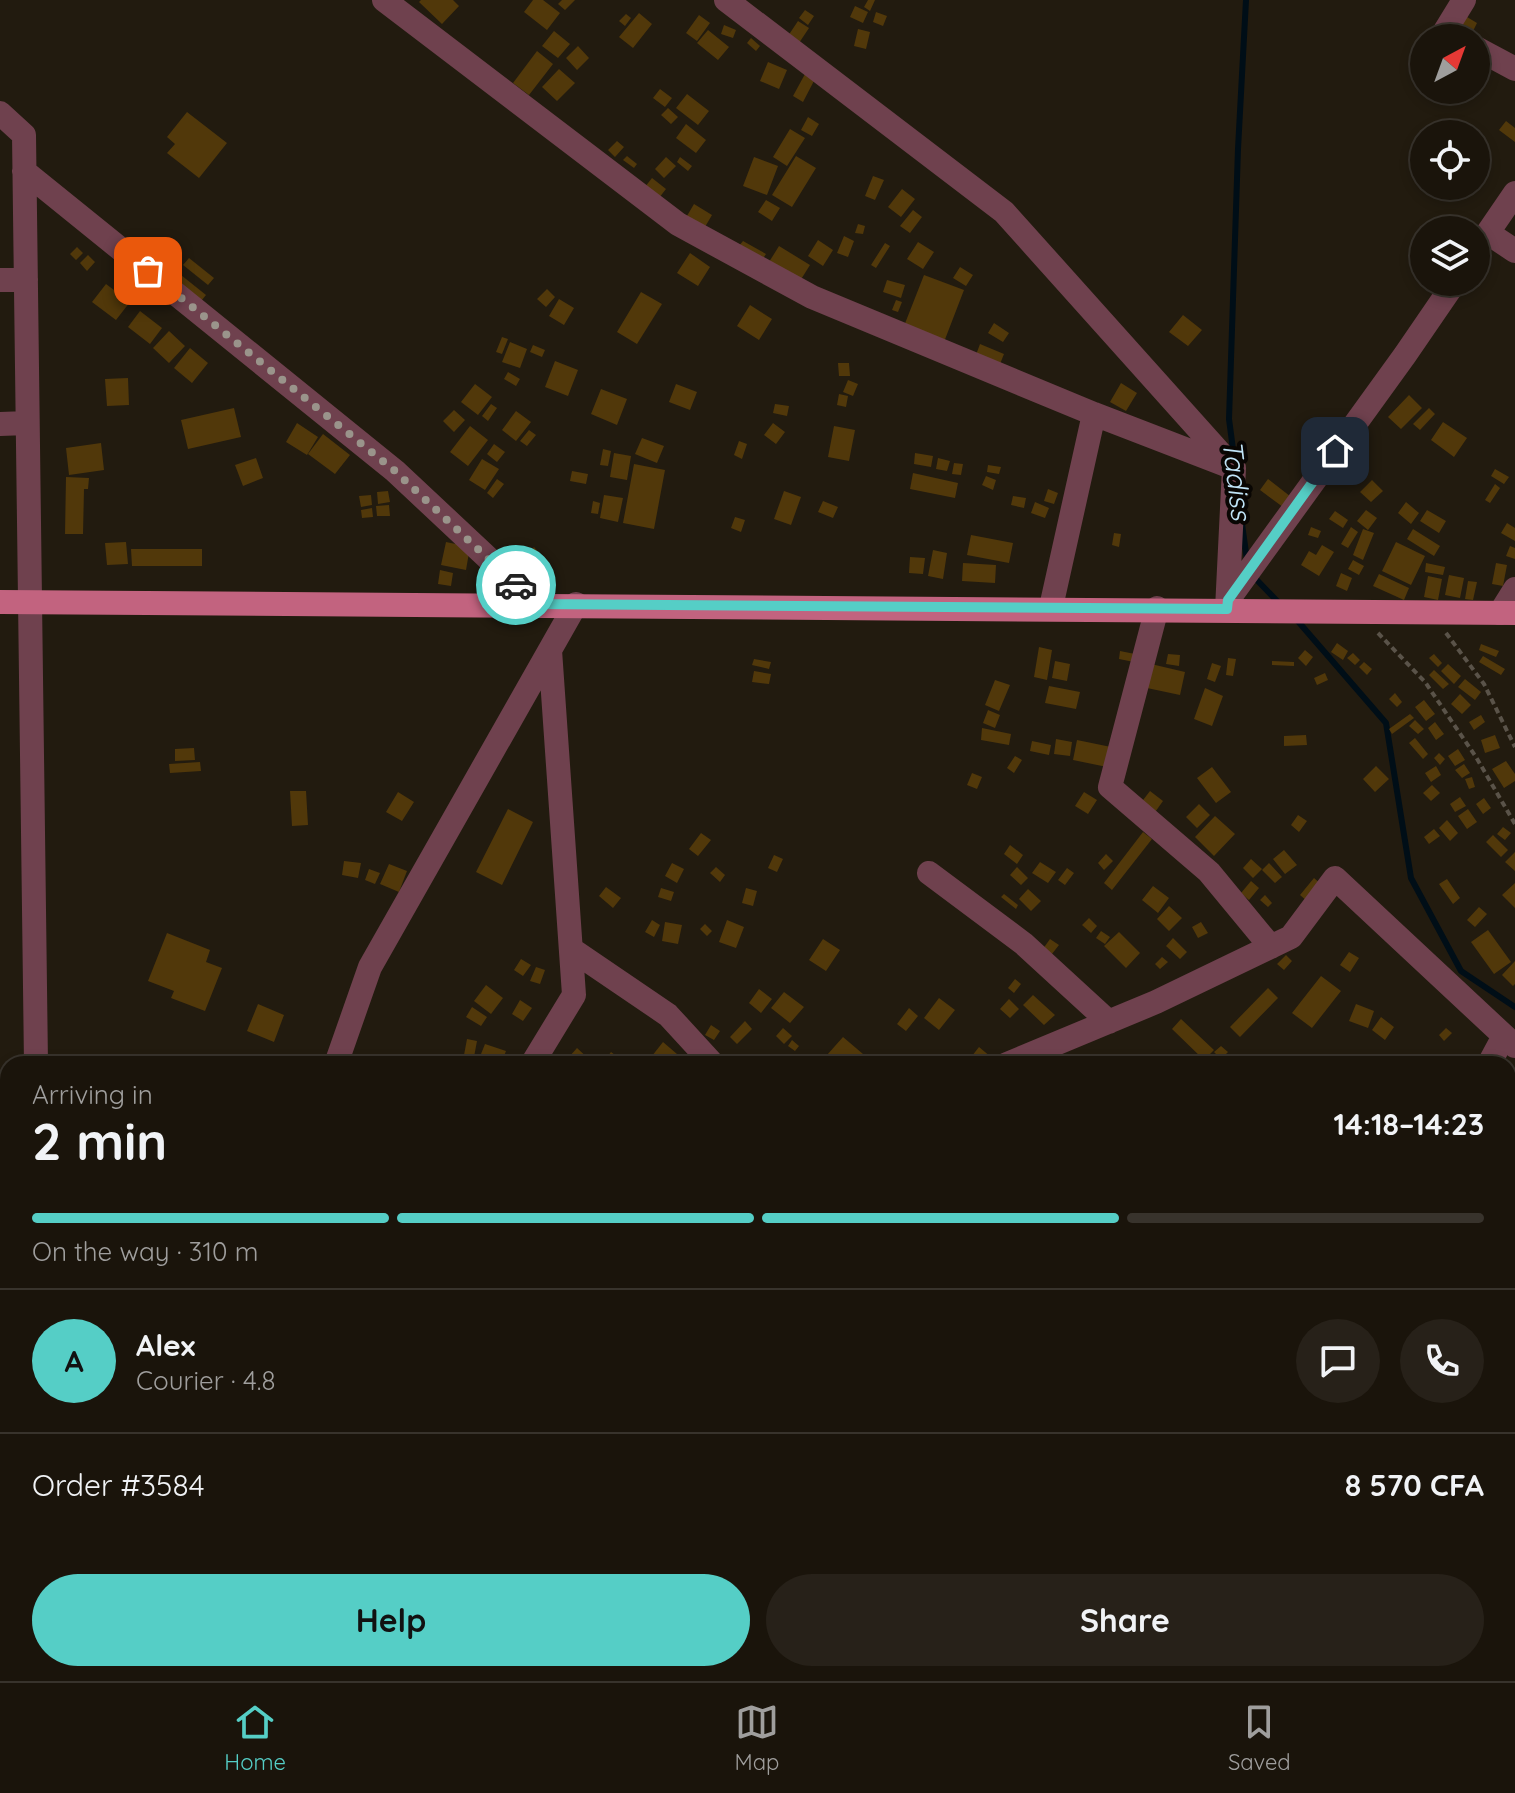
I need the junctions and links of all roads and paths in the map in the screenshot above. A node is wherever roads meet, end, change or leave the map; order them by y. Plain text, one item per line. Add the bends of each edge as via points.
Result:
1 (384, 0) edge
2 (726, 0) edge
3 (1464, 0) edge
4 (1449, 24) edge
5 (1490, 56) edge
6 (1515, 69) edge
7 (0, 113) edge
8 (12, 135) edge
9 (24, 171) junction
10 (1515, 193) edge
11 (1490, 230) edge
12 (1490, 244) edge
13 (1515, 251) edge
14 (0, 280) edge
15 (26, 280) junction
16 (1445, 296) edge
17 (1094, 414) junction
18 (27, 423) junction
19 (0, 424) edge
20 (1234, 468) junction
21 (1515, 589) edge
22 (0, 602) edge
23 (29, 602) junction
24 (537, 604) junction
25 (576, 604) junction
26 (1227, 604) junction
27 (1051, 607) junction
28 (1157, 608) junction
29 (1357, 611) junction
30 (1430, 612) junction
31 (1508, 613) edge
32 (550, 650) junction
33 (1515, 747) edge
34 (1515, 824) edge
35 (929, 873) dead end
36 (1271, 947) junction
37 (571, 949) junction
38 (1109, 1022) junction
39 (1510, 1041) edge
40 (36, 1056) edge
41 (339, 1056) edge
42 (537, 1056) edge
43 (706, 1056) edge
44 (1026, 1056) edge
45 (1496, 1056) edge

1 - 17 street via 678,224 812,297
2 - 20 street via 1004,212
3 - 4 street
5 - 6 street
7 - 8 street
8 - 9 street
9 - 15 street
9 - 24 street via 395,471
10 - 11 street
12 - 13 street
14 - 15 street
15 - 18 street
16 - 26 street
17 - 20 street
17 - 27 street
18 - 19 street
18 - 23 street
20 - 26 street
21 - 31 street
22 - 23 main road
23 - 24 main road
23 - 40 street
24 - 25 main road
25 - 27 main road
25 - 32 street
26 - 28 main road
26 - 29 main road
27 - 28 main road
28 - 36 street via 1110,787 1209,872
29 - 30 main road
29 - 34 path via 1425,682
30 - 31 main road
30 - 33 path via 1484,684
32 - 37 street
32 - 41 street via 370,967
35 - 38 street via 1024,944
36 - 38 street
36 - 39 street via 1291,937 1335,878
37 - 42 street via 574,995
37 - 43 street via 668,1015
38 - 44 street
39 - 45 street

